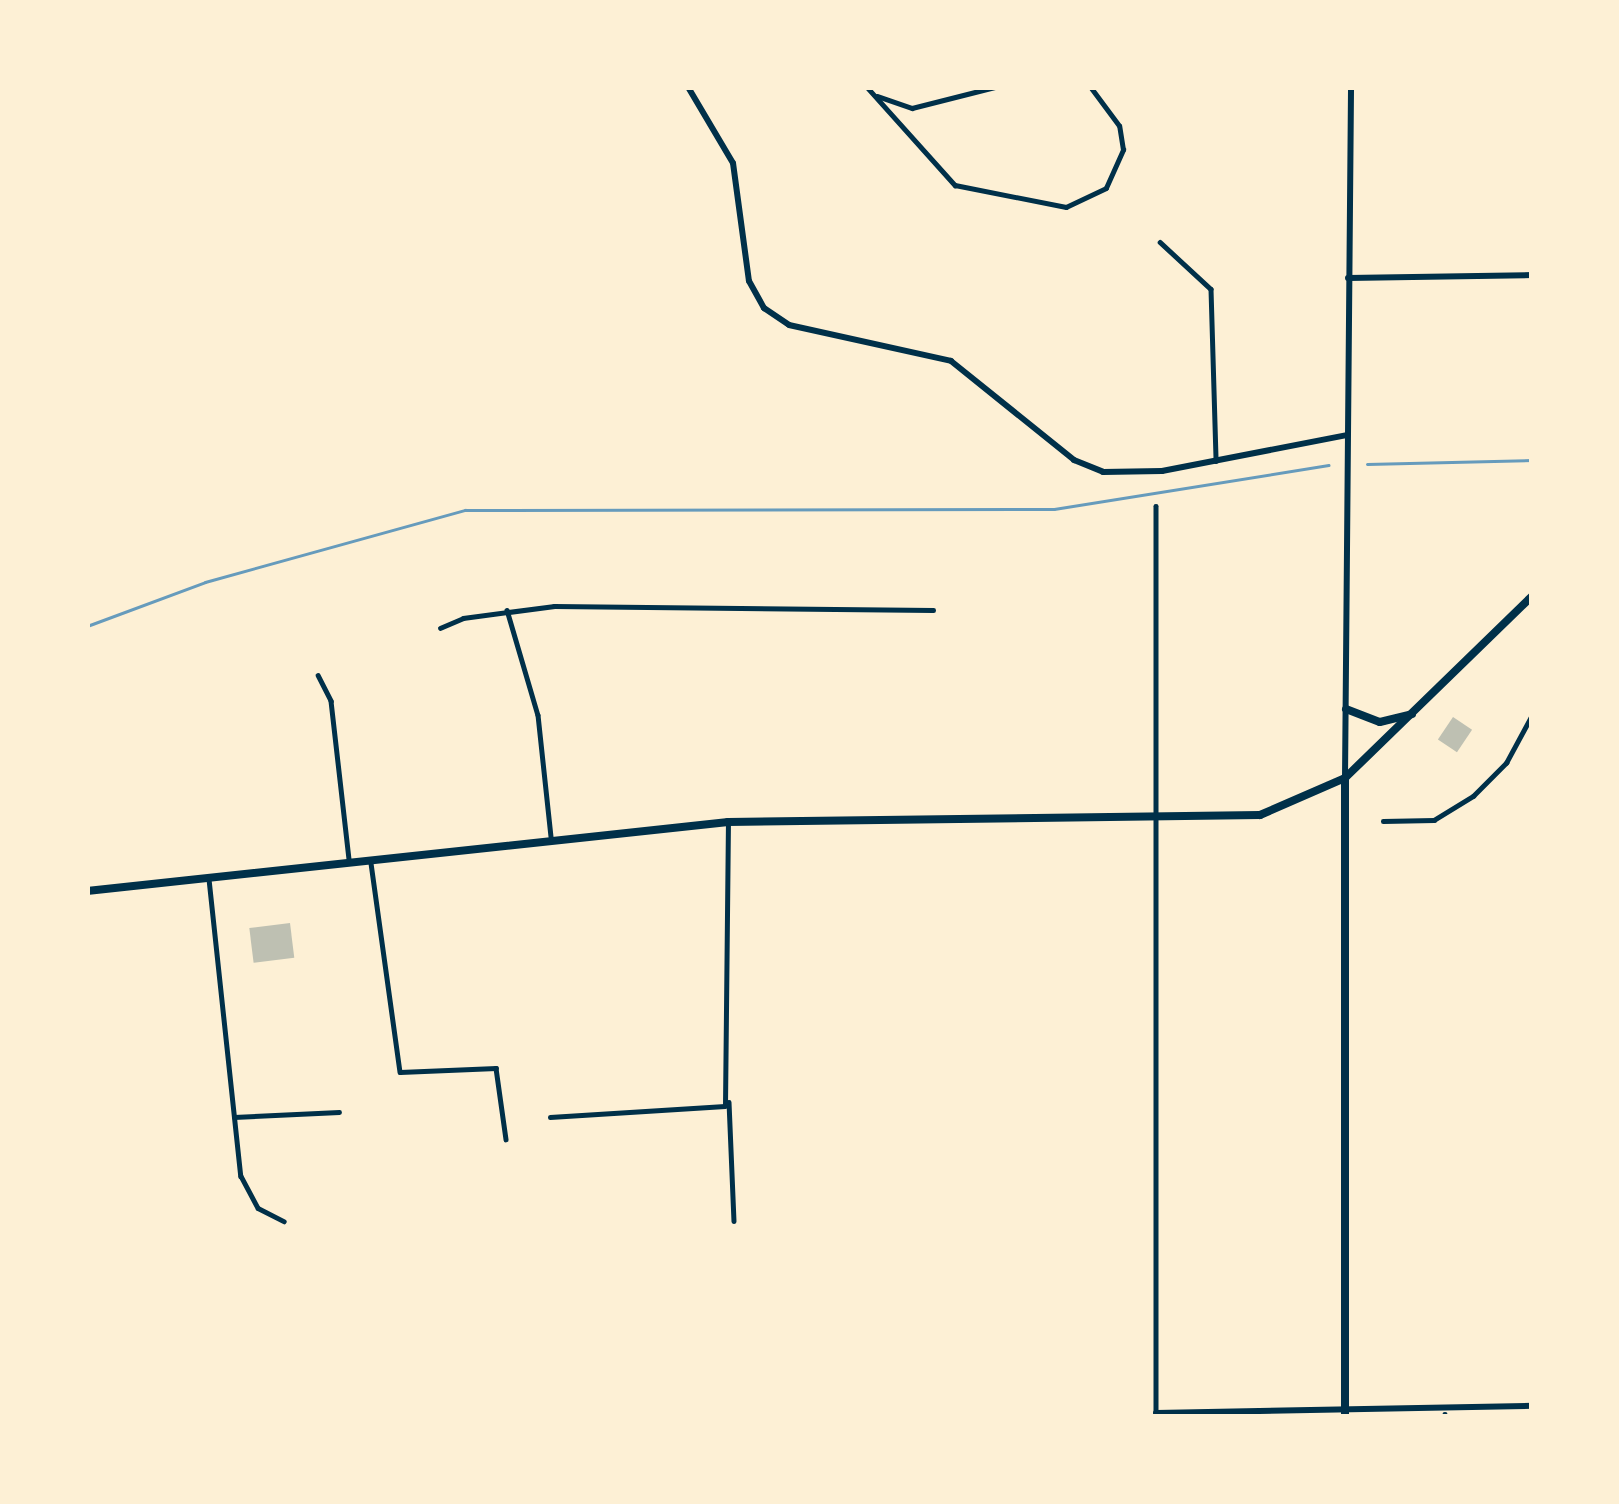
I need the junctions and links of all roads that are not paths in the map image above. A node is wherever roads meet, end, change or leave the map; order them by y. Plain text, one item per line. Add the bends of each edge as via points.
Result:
1 (688, 87) edge
2 (995, 87) edge
3 (1090, 87) edge
4 (1351, 87) edge
5 (869, 90) edge
6 (1160, 242) dead end
7 (1532, 275) edge
8 (1348, 278) junction
9 (1347, 435) junction
10 (1216, 461) junction
11 (1156, 506) dead end
12 (1532, 596) edge
13 (507, 610) junction
14 (933, 610) dead end
15 (440, 628) dead end
16 (318, 675) dead end
17 (1346, 709) junction
18 (1413, 714) junction
19 (1532, 715) edge
20 (1345, 778) junction
21 (1383, 821) dead end
22 (728, 822) junction
23 (1156, 822) junction
24 (551, 836) junction
25 (370, 857) junction
26 (349, 860) junction
27 (209, 880) junction
28 (87, 891) edge
29 (728, 1096) junction
30 (339, 1112) dead end
31 (550, 1117) dead end
32 (234, 1118) junction
33 (506, 1139) dead end
34 (284, 1221) dead end
35 (734, 1221) dead end
36 (1532, 1406) edge
37 (1156, 1415) edge
38 (1346, 1415) edge
39 (1445, 1415) edge

1 - 10 street via 733,163 746,271 771,314 799,329 951,361 1094,470 1141,473
2 - 5 street via 912,108
3 - 5 street via 1119,126 1123,150 1106,188 1066,207 955,185
4 - 8 street
6 - 10 street via 1210,289
7 - 8 street
8 - 9 street
9 - 10 street
9 - 17 street
11 - 23 street
12 - 18 main road
13 - 14 street
13 - 15 street
13 - 24 street via 515,660 538,715
16 - 26 street via 331,701
17 - 18 main road via 1380,722
17 - 20 street
18 - 20 main road
19 - 21 street via 1506,764 1473,796 1434,820
20 - 23 main road via 1260,815
20 - 38 main road
22 - 23 main road
22 - 24 main road
22 - 29 street
23 - 37 street
24 - 25 main road
25 - 26 main road
25 - 33 street via 400,1072 496,1068
26 - 27 main road
27 - 28 main road
27 - 32 street
29 - 31 street via 718,1110
29 - 35 street
30 - 32 street
32 - 34 street via 248,1195
36 - 39 street
37 - 38 street
38 - 39 street

